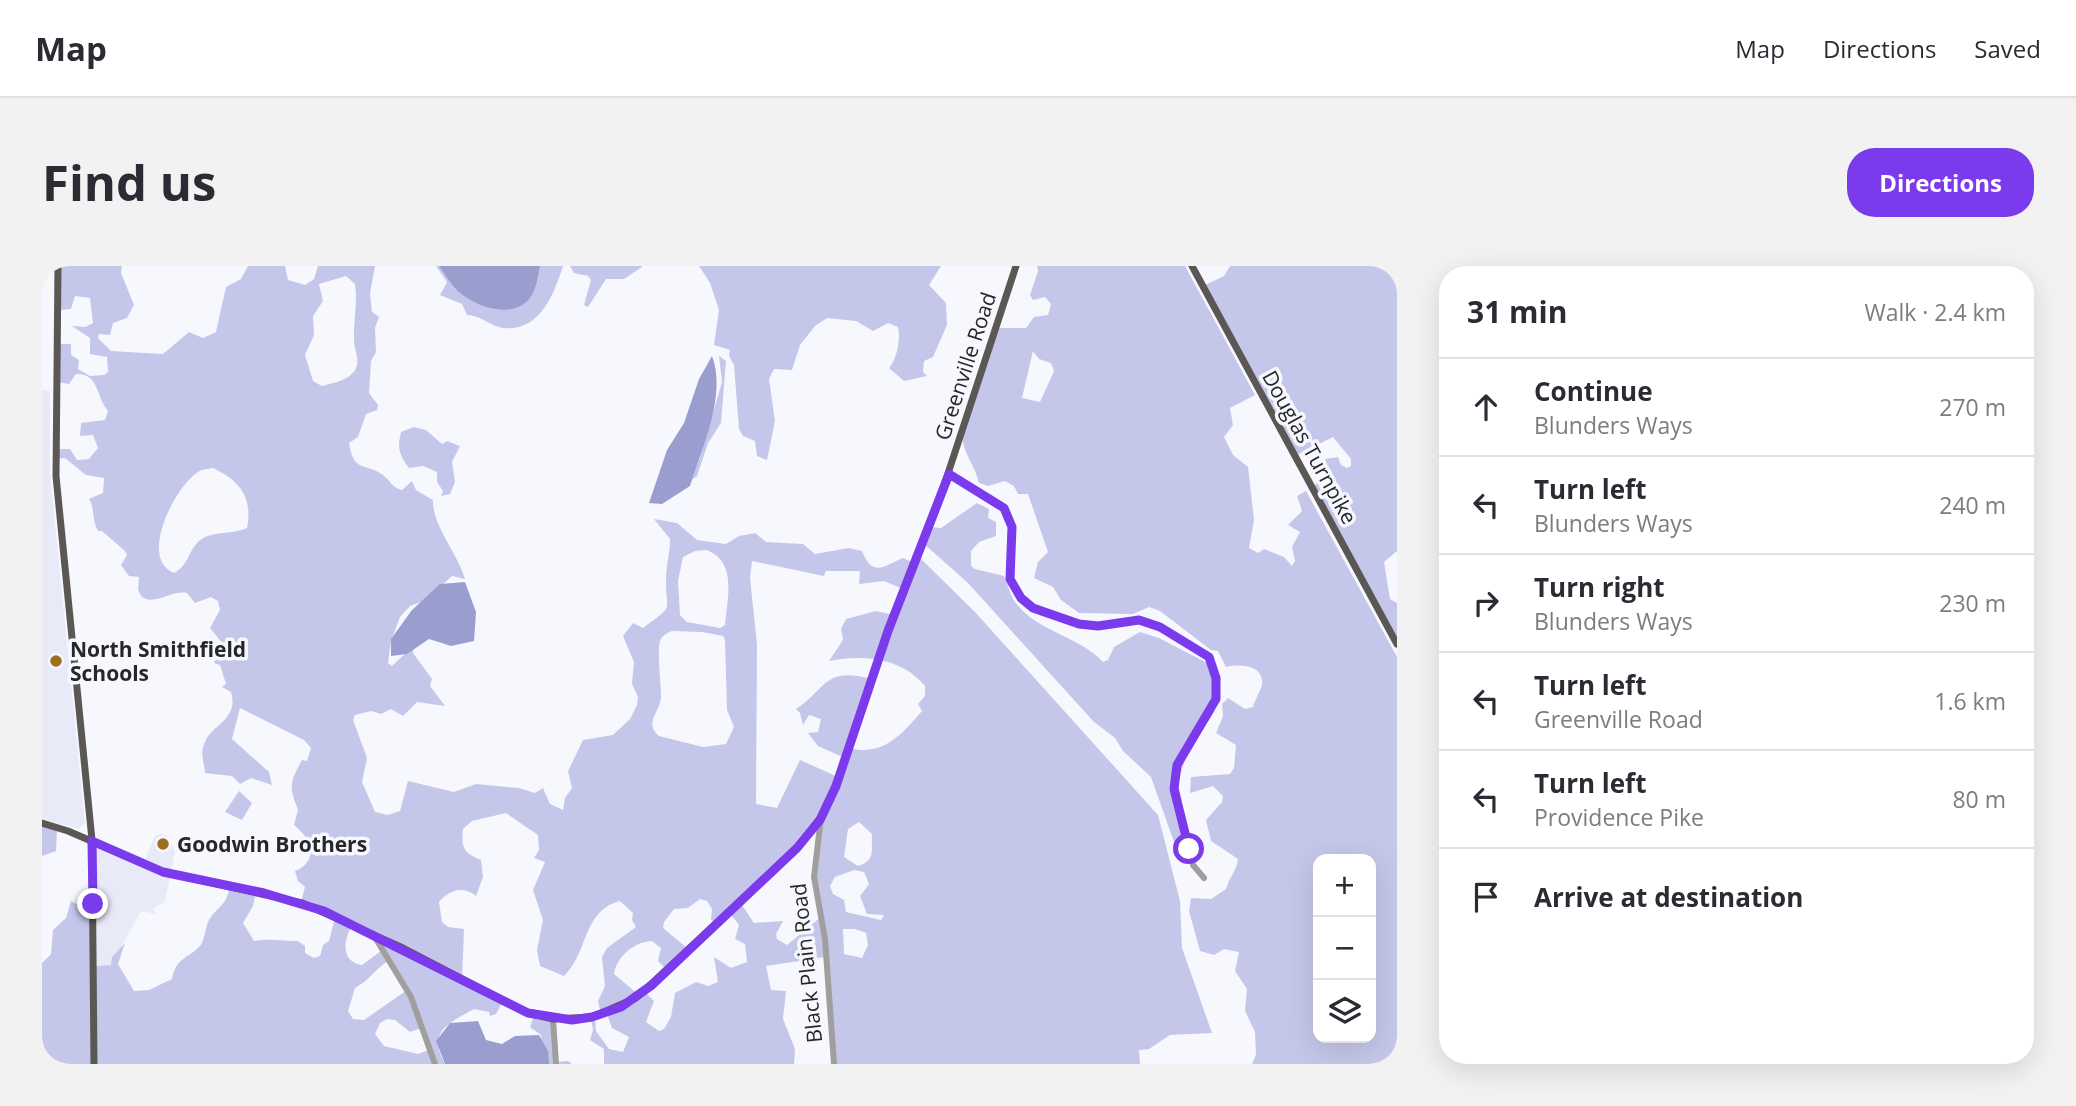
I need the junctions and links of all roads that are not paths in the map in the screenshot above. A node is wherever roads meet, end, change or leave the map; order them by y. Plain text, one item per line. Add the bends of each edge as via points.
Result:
1 (58, 266) edge
2 (1016, 266) edge
3 (1192, 266) edge
4 (949, 474) junction
5 (1397, 644) edge
6 (821, 817) junction
7 (42, 824) edge
8 (92, 841) junction
9 (1204, 878) dead end
10 (373, 934) junction
11 (553, 1019) junction
12 (94, 1064) edge
13 (435, 1064) edge
14 (556, 1064) edge
15 (834, 1064) edge

1 - 8 main road via 56,476
2 - 4 main road, Greenville Road
3 - 5 main road, Douglas Turnpike
4 - 6 main road, Greenville Road
4 - 9 street via 1004,508 1012,527 1010,579 1033,608 1079,624 1139,620 1160,627 1209,657 1216,699 1177,765 1174,789 1193,865
6 - 11 main road, Greenville Road via 797,848 636,998 592,1017
6 - 15 street, Black Plain Road via 814,877 825,939
7 - 8 main road, Greenville Road
8 - 10 main road, Greenville Road via 182,877 302,902
8 - 12 main road
10 - 11 main road, Greenville Road via 510,1006
10 - 13 street via 411,998
11 - 14 street

